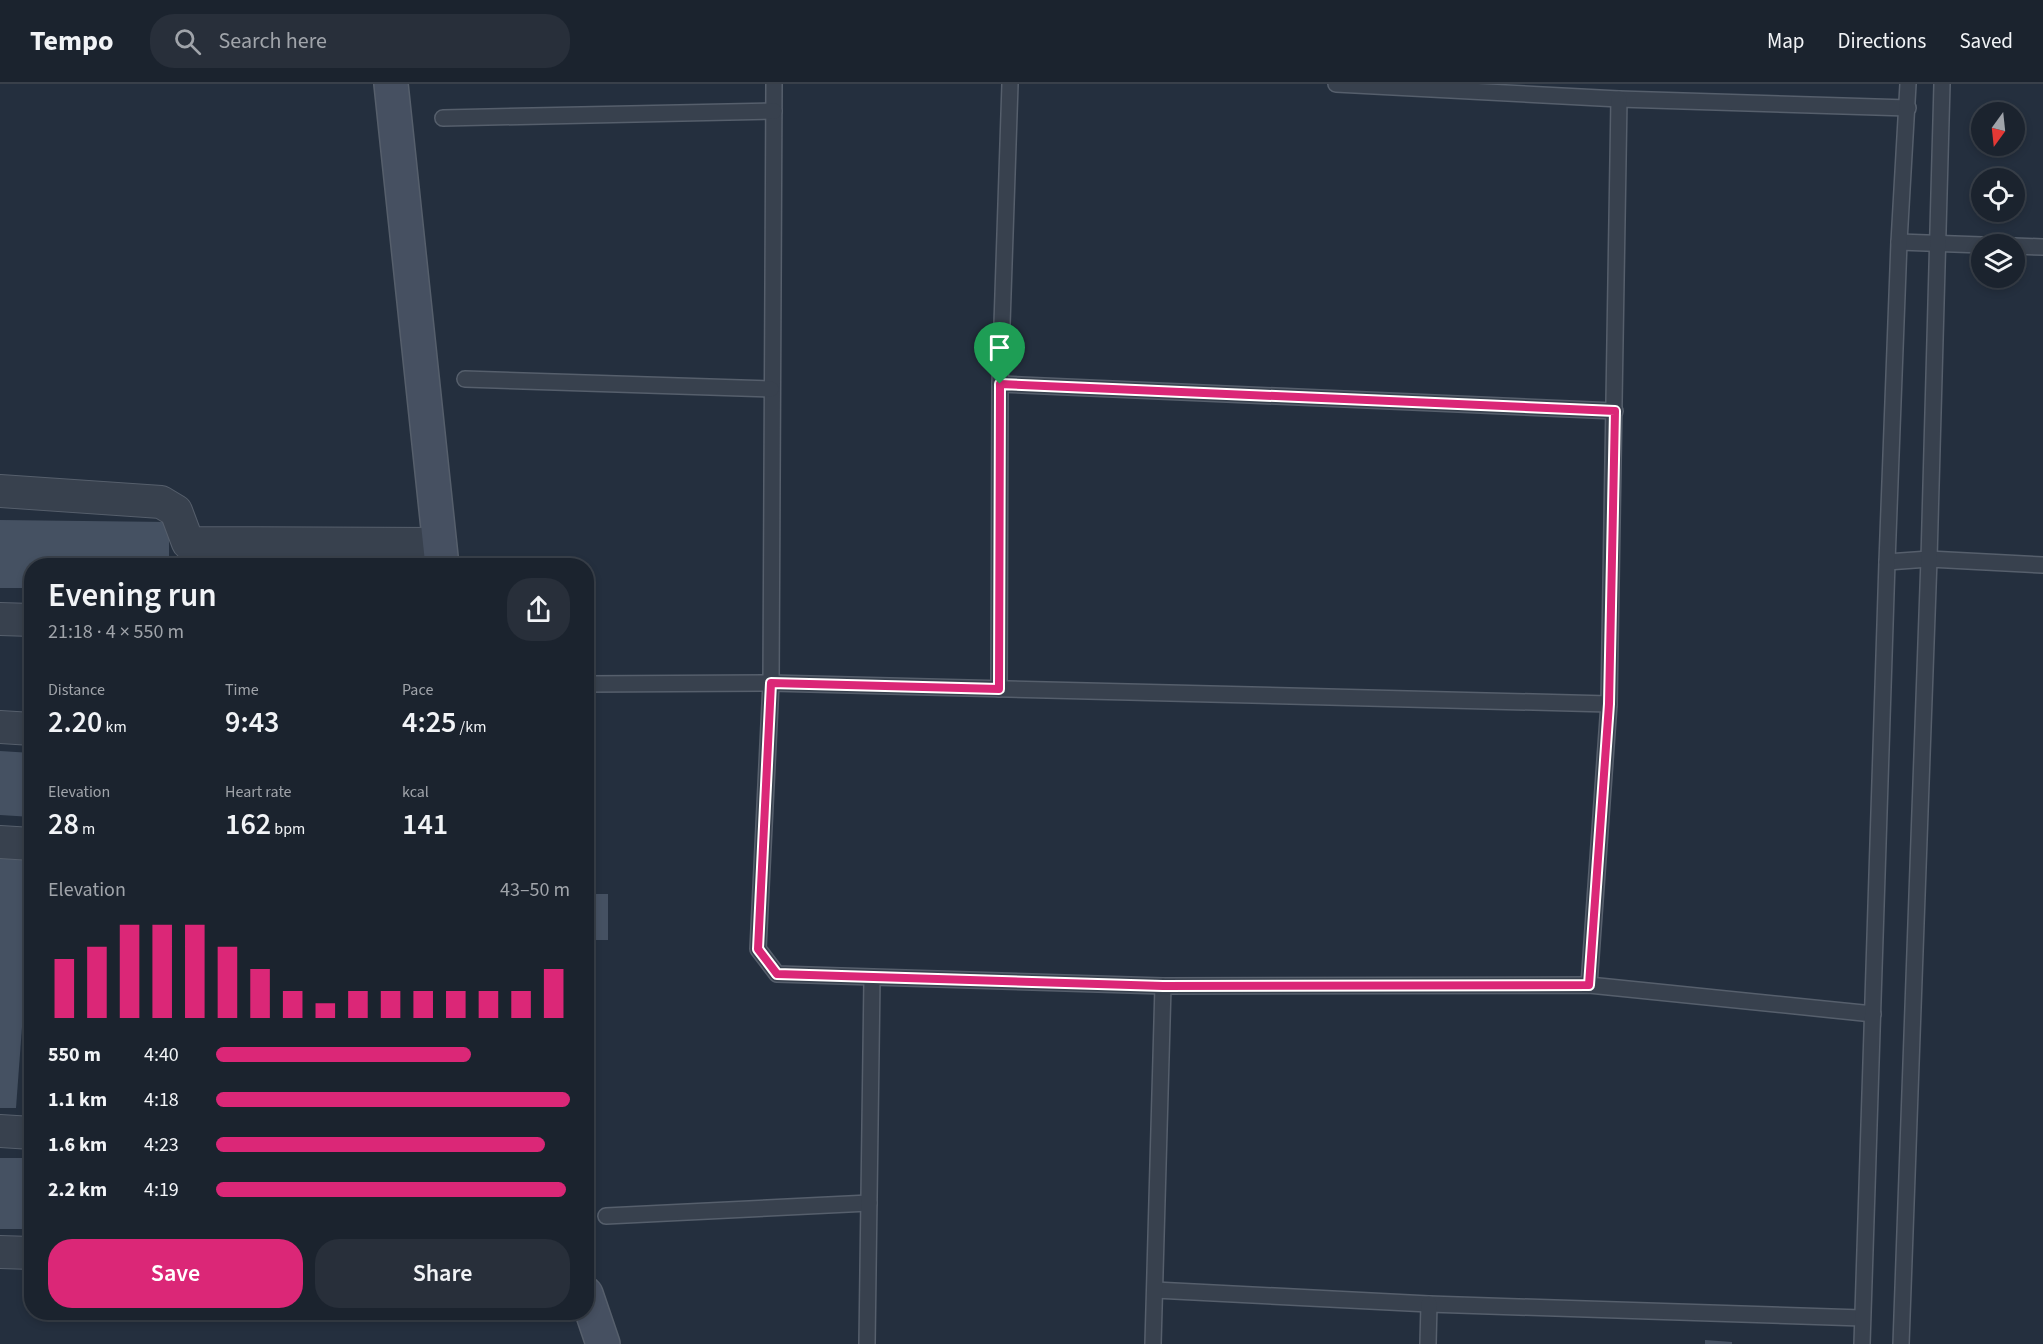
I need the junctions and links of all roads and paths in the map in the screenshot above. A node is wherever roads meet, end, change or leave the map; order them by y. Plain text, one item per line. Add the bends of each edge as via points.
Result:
1 (391, 84) edge
2 (774, 84) edge
3 (1010, 84) edge
4 (1336, 84) edge
5 (1908, 84) edge
6 (1942, 84) edge
7 (1619, 99) junction
8 (1908, 108) junction
9 (774, 111) junction
10 (443, 118) dead end
11 (1899, 243) junction
12 (1938, 243) junction
13 (1971, 244) edge
14 (2025, 247) edge
15 (2043, 248) edge
16 (465, 379) dead end
17 (1000, 384) junction
18 (771, 389) junction
19 (1615, 411) junction
20 (0, 491) edge
21 (188, 554) edge
22 (255, 555) edge
23 (366, 555) edge
24 (441, 555) edge
25 (1929, 559) junction
26 (1887, 562) junction
27 (2043, 565) edge
28 (0, 619) edge
29 (24, 620) edge
30 (771, 683) junction
31 (594, 684) edge
32 (999, 689) junction
33 (1609, 704) junction
34 (0, 727) edge
35 (24, 728) edge
36 (0, 842) edge
37 (24, 844) edge
38 (872, 979) junction
39 (1589, 985) junction
40 (1163, 986) junction
41 (1873, 1014) junction
42 (0, 1131) edge
43 (24, 1132) edge
44 (869, 1203) junction
45 (606, 1216) dead end
46 (0, 1252) edge
47 (24, 1253) edge
48 (1155, 1290) junction
49 (1429, 1304) junction
50 (594, 1318) edge
51 (1862, 1318) junction
52 (603, 1344) edge
53 (867, 1344) edge
54 (1152, 1344) edge
55 (1428, 1344) edge
56 (1862, 1344) edge
57 (1901, 1344) edge

1 - 24 street
2 - 9 lane
3 - 17 lane
4 - 7 lane
5 - 8 lane
6 - 12 lane
7 - 8 lane
7 - 19 lane
8 - 11 lane
9 - 10 lane
9 - 18 lane
11 - 12 lane
11 - 26 lane
12 - 13 lane
12 - 25 lane
14 - 15 lane
16 - 18 lane
17 - 19 lane
17 - 32 lane
18 - 30 lane
19 - 33 lane
20 - 21 street via 161,502 176,511
21 - 22 street
22 - 23 street
23 - 24 street
25 - 26 lane
25 - 27 lane
25 - 57 lane
26 - 41 lane
28 - 29 street
30 - 31 lane
30 - 32 lane
30 - 38 lane via 758,949 777,974
32 - 33 lane
33 - 39 lane
34 - 35 street
36 - 37 street
38 - 40 lane
38 - 44 lane
39 - 40 lane
39 - 41 lane
40 - 48 lane
41 - 51 lane
42 - 43 street
44 - 45 lane
44 - 53 lane
46 - 47 street
48 - 49 lane
48 - 54 lane
49 - 51 lane
49 - 55 lane
50 - 52 street
51 - 56 lane

